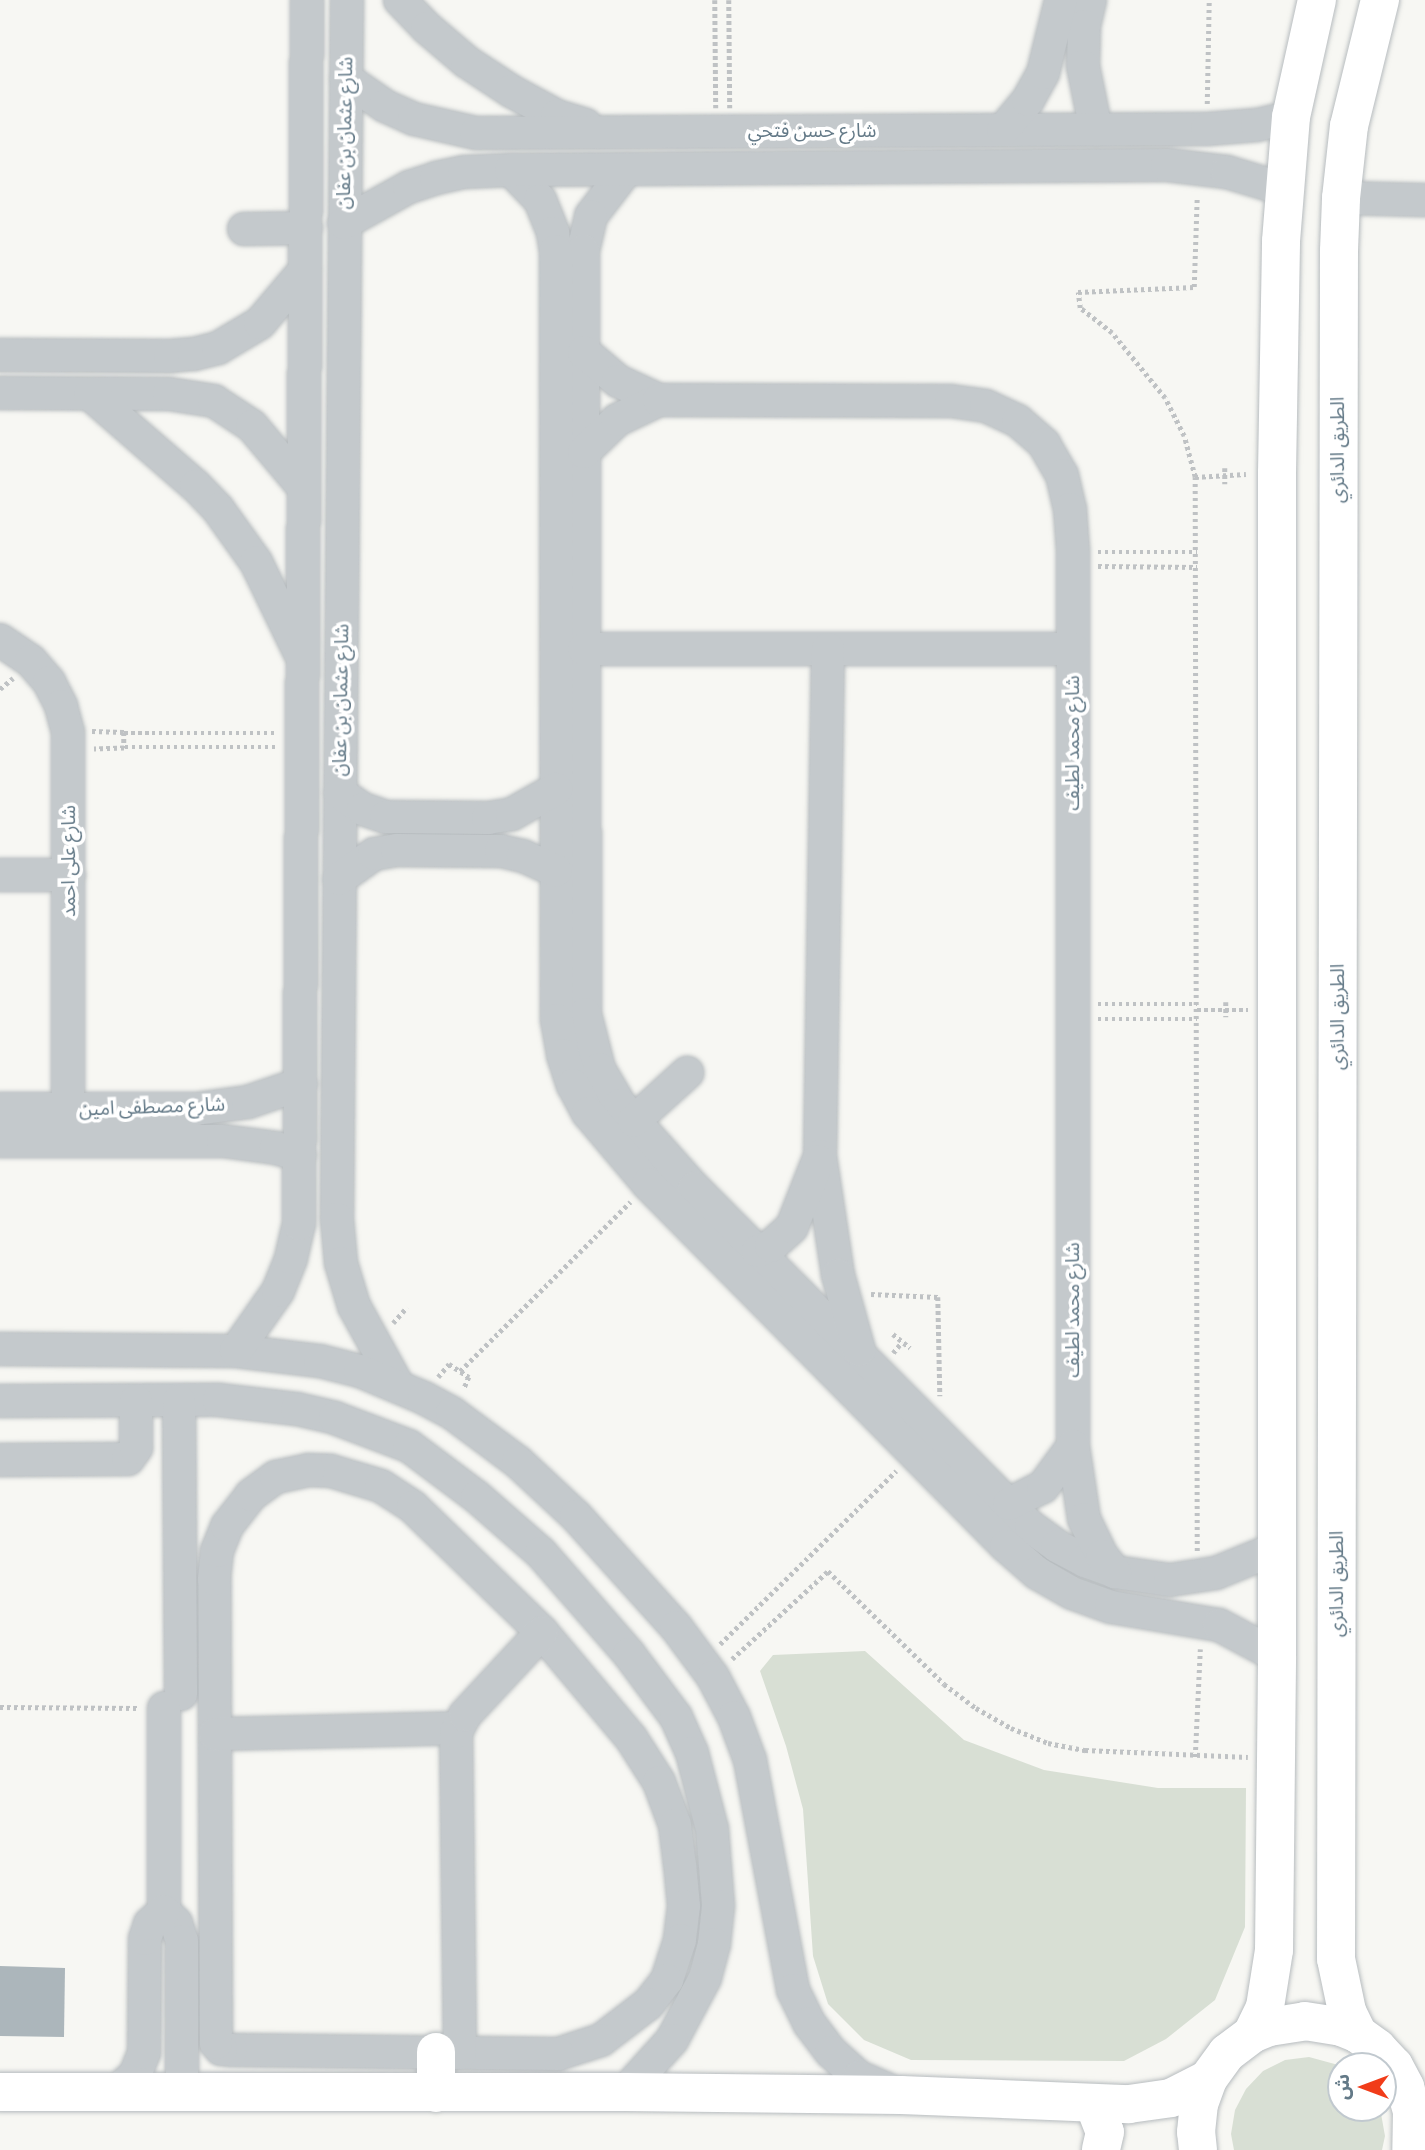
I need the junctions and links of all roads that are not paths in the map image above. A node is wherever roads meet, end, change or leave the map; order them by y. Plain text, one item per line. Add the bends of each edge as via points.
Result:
1 (347, 0) edge
2 (400, 0) edge
3 (1061, 0) edge
4 (1090, 0) edge
5 (1317, 0) edge
6 (1380, 0) edge
7 (302, 4) edge
8 (346, 79) junction
9 (1291, 117) junction
10 (1003, 130) junction
11 (1096, 130) junction
12 (607, 133) junction
13 (627, 169) junction
14 (512, 170) junction
15 (1283, 189) junction
16 (1340, 198) junction
17 (1425, 201) edge
18 (345, 222) junction
19 (306, 228) junction
20 (244, 229) dead end
21 (305, 270) junction
22 (305, 343) junction
23 (344, 343) junction
24 (583, 352) junction
25 (0, 355) edge
26 (0, 393) edge
27 (90, 394) junction
28 (659, 400) junction
29 (584, 452) junction
30 (304, 488) junction
31 (0, 640) edge
32 (584, 649) junction
33 (828, 649) junction
34 (1073, 649) junction
35 (303, 660) junction
36 (556, 789) junction
37 (340, 793) junction
38 (556, 871) junction
39 (0, 875) edge
40 (69, 875) junction
41 (339, 879) junction
42 (577, 1052) junction
43 (687, 1073) dead end
44 (301, 1084) junction
45 (0, 1109) edge
46 (68, 1109) junction
47 (634, 1121) junction
48 (0, 1141) edge
49 (300, 1155) junction
50 (1278, 1155) junction
51 (1337, 1155) junction
52 (820, 1156) junction
53 (758, 1251) junction
54 (0, 1349) edge
55 (236, 1350) junction
56 (862, 1358) junction
57 (398, 1385) junction
58 (0, 1401) edge
59 (136, 1401) junction
60 (180, 1401) junction
61 (409, 1446) junction
62 (1073, 1446) junction
63 (0, 1460) edge
64 (381, 1486) junction
65 (1009, 1504) junction
66 (576, 1516) junction
67 (1277, 1548) junction
68 (541, 1553) junction
69 (1115, 1572) junction
70 (542, 1632) junction
71 (1277, 1656) junction
72 (458, 1728) junction
73 (215, 1734) junction
74 (164, 1911) junction
75 (1252, 2034) junction
76 (1358, 2034) junction
77 (448, 2053) junction
78 (1208, 2079) junction
79 (1415, 2089) edge
80 (0, 2092) edge
81 (115, 2092) junction
82 (182, 2092) junction
83 (625, 2092) junction
84 (436, 2093) junction
85 (901, 2095) junction
86 (1094, 2105) junction
87 (1101, 2150) edge
88 (1198, 2150) edge
89 (1412, 2150) edge

1 - 8 street, شارع عثمان بن عفان
2 - 12 street via 467,62 511,91 557,116
3 - 10 street via 1043,73
4 - 11 street via 1083,66
5 - 9 main road
6 - 16 main road, الطريق الدائري via 1349,126
7 - 19 street, شارع عثمان بن عفان
8 - 12 street, شارع حسن فتحي via 385,106 445,128 476,133
8 - 18 street, شارع عثمان بن عفان
9 - 11 street, شارع حسن فتحي via 1207,129
9 - 15 main road
10 - 11 street, شارع حسن فتحي
10 - 12 street, شارع حسن فتحي
13 - 14 street, شارع حسن فتحي
13 - 15 street, شارع حسن فتحي via 1197,167
13 - 24 street via 585,233
14 - 18 street, شارع حسن فتحي via 436,178 409,187
14 - 36 street via 540,200 556,251
15 - 50 main road via 1277,473
16 - 17 street
16 - 51 main road, الطريق الدائري
18 - 23 street, شارع عثمان بن عفان
19 - 20 street
19 - 21 street, شارع عثمان بن عفان
21 - 22 street, شارع عثمان بن عفان
21 - 25 street via 260,323 218,348 170,356
22 - 23 street
22 - 30 street, شارع عثمان بن عفان
23 - 37 street, شارع عثمان بن عفان
24 - 28 street, شارع محمد لطيف via 618,381
24 - 29 street
26 - 27 street
27 - 30 street via 169,394 214,401 252,426
27 - 35 street via 218,509 256,562
28 - 29 street, شارع محمد لطيف via 617,420
28 - 34 street, شارع محمد لطيف via 951,401 986,406 1018,421 1044,444 1062,475 1070,509
29 - 32 street
30 - 35 street, شارع عثمان بن عفان
31 - 40 street, شارع على احمد via 32,661 61,706 69,741
32 - 33 street
32 - 42 street via 586,1014
33 - 34 street
33 - 52 street
34 - 62 street, شارع محمد لطيف
35 - 44 street, شارع عثمان بن عفان
36 - 37 street via 512,814 488,818 386,817 363,809
36 - 38 street
37 - 41 street, شارع عثمان بن عفان
38 - 41 street via 501,851 397,850 374,854
38 - 42 street via 557,1020
39 - 40 street
40 - 46 street, شارع على احمد
41 - 57 street, شارع عثمان بن عفان via 337,1219 341,1262 354,1306
42 - 47 street
42 - 71 street via 573,1085 588,1113 648,1184 1006,1546 1072,1593 1111,1606 1202,1620
43 - 47 street
44 - 46 street, شارع مصطفى امين via 222,1107
44 - 49 street, شارع عثمان بن عفان
45 - 46 street, شارع مصطفى امين
47 - 53 street
48 - 49 street, شارع مصطفى امين via 223,1141
49 - 55 street, شارع عثمان بن عفان via 299,1224 292,1258 260,1322
50 - 51 main road
50 - 67 main road
51 - 76 main road, الطريق الدائري via 1336,1959 1347,2011
52 - 53 street via 792,1227 783,1238
52 - 56 street via 842,1294
53 - 56 street
54 - 55 street
55 - 57 street via 320,1361
56 - 65 street
57 - 66 street via 484,1436
58 - 59 street
59 - 60 street
59 - 63 street via 136,1448 128,1459
60 - 61 street via 219,1400 297,1409
60 - 74 street
61 - 64 street
61 - 68 street
62 - 65 street via 1043,1487
62 - 69 street, شارع محمد لطيف via 1084,1519
64 - 70 street via 413,1507
64 - 73 street via 331,1471 276,1477 251,1495 227,1526 217,1551 214,1579
65 - 69 street via 1057,1546
66 - 68 street
66 - 85 street via 676,1627 708,1669 734,1717 750,1760 793,1990 809,2023 831,2052 859,2077
67 - 69 street via 1197,1578 1170,1580
67 - 71 main road
68 - 83 street via 629,1654 676,1717 696,1766 712,1829 718,1906 705,1978 672,2040
70 - 72 street
70 - 77 street via 631,1738 659,1782 674,1825 680,1864 684,1906 680,1940 667,1980 648,2004 601,2040 558,2054
71 - 75 main road via 1274,1950 1265,2007
72 - 73 street
72 - 77 street
73 - 77 street via 216,2043 230,2050
74 - 81 street via 150,1924 145,1939 144,2053 135,2075
74 - 82 street via 176,1923 182,1941
75 - 76 main road via 1305,2021
75 - 78 main road via 1227,2053
76 - 79 main road
77 - 84 main road
78 - 86 main road via 1171,2098
78 - 88 main road via 1199,2105
79 - 89 main road
80 - 81 main road
81 - 82 main road
82 - 84 main road
83 - 84 main road
83 - 85 main road
85 - 86 main road
86 - 87 main road via 1105,2132

